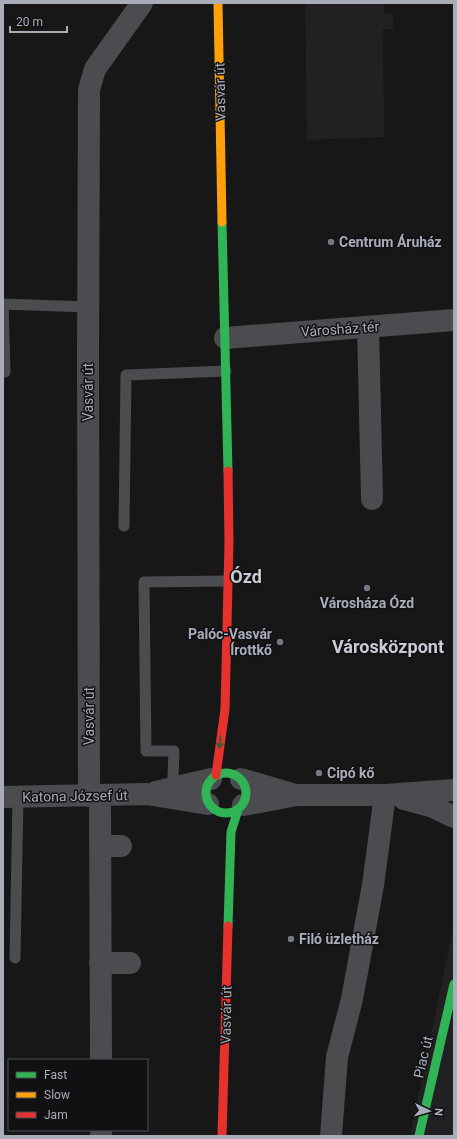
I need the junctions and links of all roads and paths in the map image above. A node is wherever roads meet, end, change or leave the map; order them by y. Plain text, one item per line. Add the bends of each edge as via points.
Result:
1 (142, 3) edge
2 (218, 3) edge
3 (88, 306) junction
4 (454, 320) edge
5 (368, 327) junction
6 (225, 338) junction
7 (226, 371) junction
8 (5, 372) dead end
9 (372, 499) dead end
10 (124, 526) dead end
11 (228, 581) junction
12 (225, 709) junction
13 (231, 737) dead end
14 (237, 774) junction
15 (214, 777) junction
16 (173, 779) dead end
17 (454, 790) edge
18 (147, 794) junction
19 (291, 794) junction
20 (385, 795) junction
21 (95, 796) junction
22 (10, 797) edge
23 (240, 807) junction
24 (212, 811) junction
25 (454, 817) edge
26 (221, 832) dead end
27 (100, 846) junction
28 (122, 846) dead end
29 (229, 870) junction
30 (15, 958) dead end
31 (100, 963) junction
32 (130, 963) dead end
33 (454, 984) edge
34 (101, 1059) edge
35 (222, 1136) edge
36 (331, 1136) edge
37 (419, 1136) edge

1 - 3 street, Vasvár út via 95,69 89,90
2 - 6 street, Vasvár út
3 - 8 lane via 3,304
3 - 21 street, Vasvár út
4 - 5 street, Városház tér
5 - 6 street, Városház tér
5 - 9 street
6 - 7 street, Vasvár út
7 - 10 lane via 126,375
7 - 11 street, Vasvár út
11 - 12 street, Vasvár út
11 - 16 lane via 144,582 146,751 174,751
12 - 13 street, Vasvár út
12 -> 15 street, Vasvár út
14 - 15 street via 223,773
14 - 19 street
14 - 23 street via 246,792 246,798
15 - 18 street
15 - 24 street via 207,784 205,791
17 - 20 street
18 - 21 street, Katona József út
18 - 24 street
19 - 20 street
19 - 23 street
20 - 25 street via 433,807
20 - 36 street via 373,885 352,1000 337,1057
21 - 22 street, Katona József út
21 - 27 street, Vasvár út
22 - 30 lane
23 - 24 street via 232,813 225,814
23 - 29 street, Vasvár út via 231,832
26 - 29 street, Vasvár út
27 - 28 street
27 - 31 street, Vasvár út
29 - 35 street, Vasvár út
31 - 32 street
31 - 34 street, Vasvár út
33 - 37 street, Piac út

